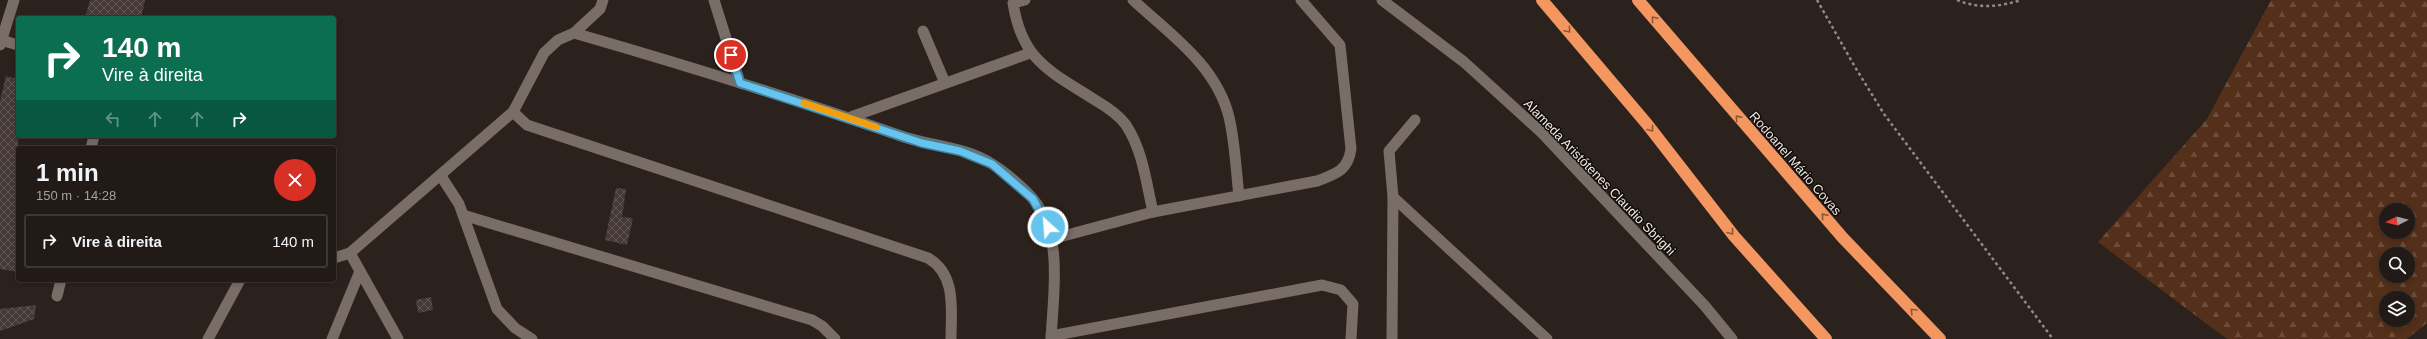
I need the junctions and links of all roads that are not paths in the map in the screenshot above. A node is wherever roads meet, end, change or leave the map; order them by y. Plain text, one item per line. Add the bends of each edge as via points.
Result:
1 (14, 0) edge
2 (603, 0) edge
3 (714, 0) edge
4 (1025, 0) edge
5 (1133, 0) edge
6 (1301, 0) edge
7 (1382, 0) edge
8 (1542, 0) edge
9 (1638, 0) edge
10 (923, 31) dead end
11 (574, 33) junction
12 (1, 43) edge
13 (16, 45) edge
14 (1030, 53) junction
15 (740, 83) junction
16 (945, 83) junction
17 (513, 112) junction
18 (848, 118) junction
19 (1415, 120) dead end
20 (441, 176) junction
21 (1239, 196) junction
22 (1393, 197) junction
23 (1153, 212) junction
24 (463, 215) junction
25 (1052, 239) junction
26 (350, 253) junction
27 (336, 257) edge
28 (360, 271) junction
29 (60, 282) edge
30 (239, 282) edge
31 (57, 296) dead end
32 (1051, 338) edge
33 (208, 339) edge
34 (332, 339) edge
35 (398, 339) edge
36 (532, 339) edge
37 (835, 339) edge
38 (951, 339) edge
39 (1351, 339) edge
40 (1392, 339) edge
41 (1547, 339) edge
42 (1732, 339) edge
43 (1826, 339) edge
44 (1940, 339) edge

1 - 12 street
2 - 11 street via 600,9
3 - 15 street
4 - 14 street via 1013,3 1016,25
5 - 21 street via 1194,56 1213,79 1229,118
6 - 21 street via 1340,45 1350,156 1341,172 1317,181
7 - 42 street, Alameda Aristótenes Claudio Sbrighi via 1464,62 1542,133 1705,306
8 -> 43 highway via 1647,124 1734,236
44 -> 9 highway, Rodoanel Mário Covas via 1843,238
10 - 16 street
11 - 15 street
11 - 17 street via 558,40 544,53
12 - 13 street
14 - 16 street
14 - 23 street via 1047,69 1115,113 1125,124 1139,150
15 - 18 street
16 - 18 street
17 - 20 street
17 - 38 street via 527,125 928,258 943,270 950,284
18 - 25 street via 922,143 960,151 992,164 1033,199
19 - 22 street via 1390,151
20 - 24 street
20 - 26 street
21 - 23 street
22 - 40 street
22 - 41 street
23 - 25 street
24 - 36 street via 497,309 515,328
24 - 37 street via 812,320
25 - 32 street via 1054,265
26 - 27 street
26 - 28 street
28 - 34 street
28 - 35 street
29 - 31 street
30 - 33 street
32 - 39 street via 1322,285 1341,290 1353,304

